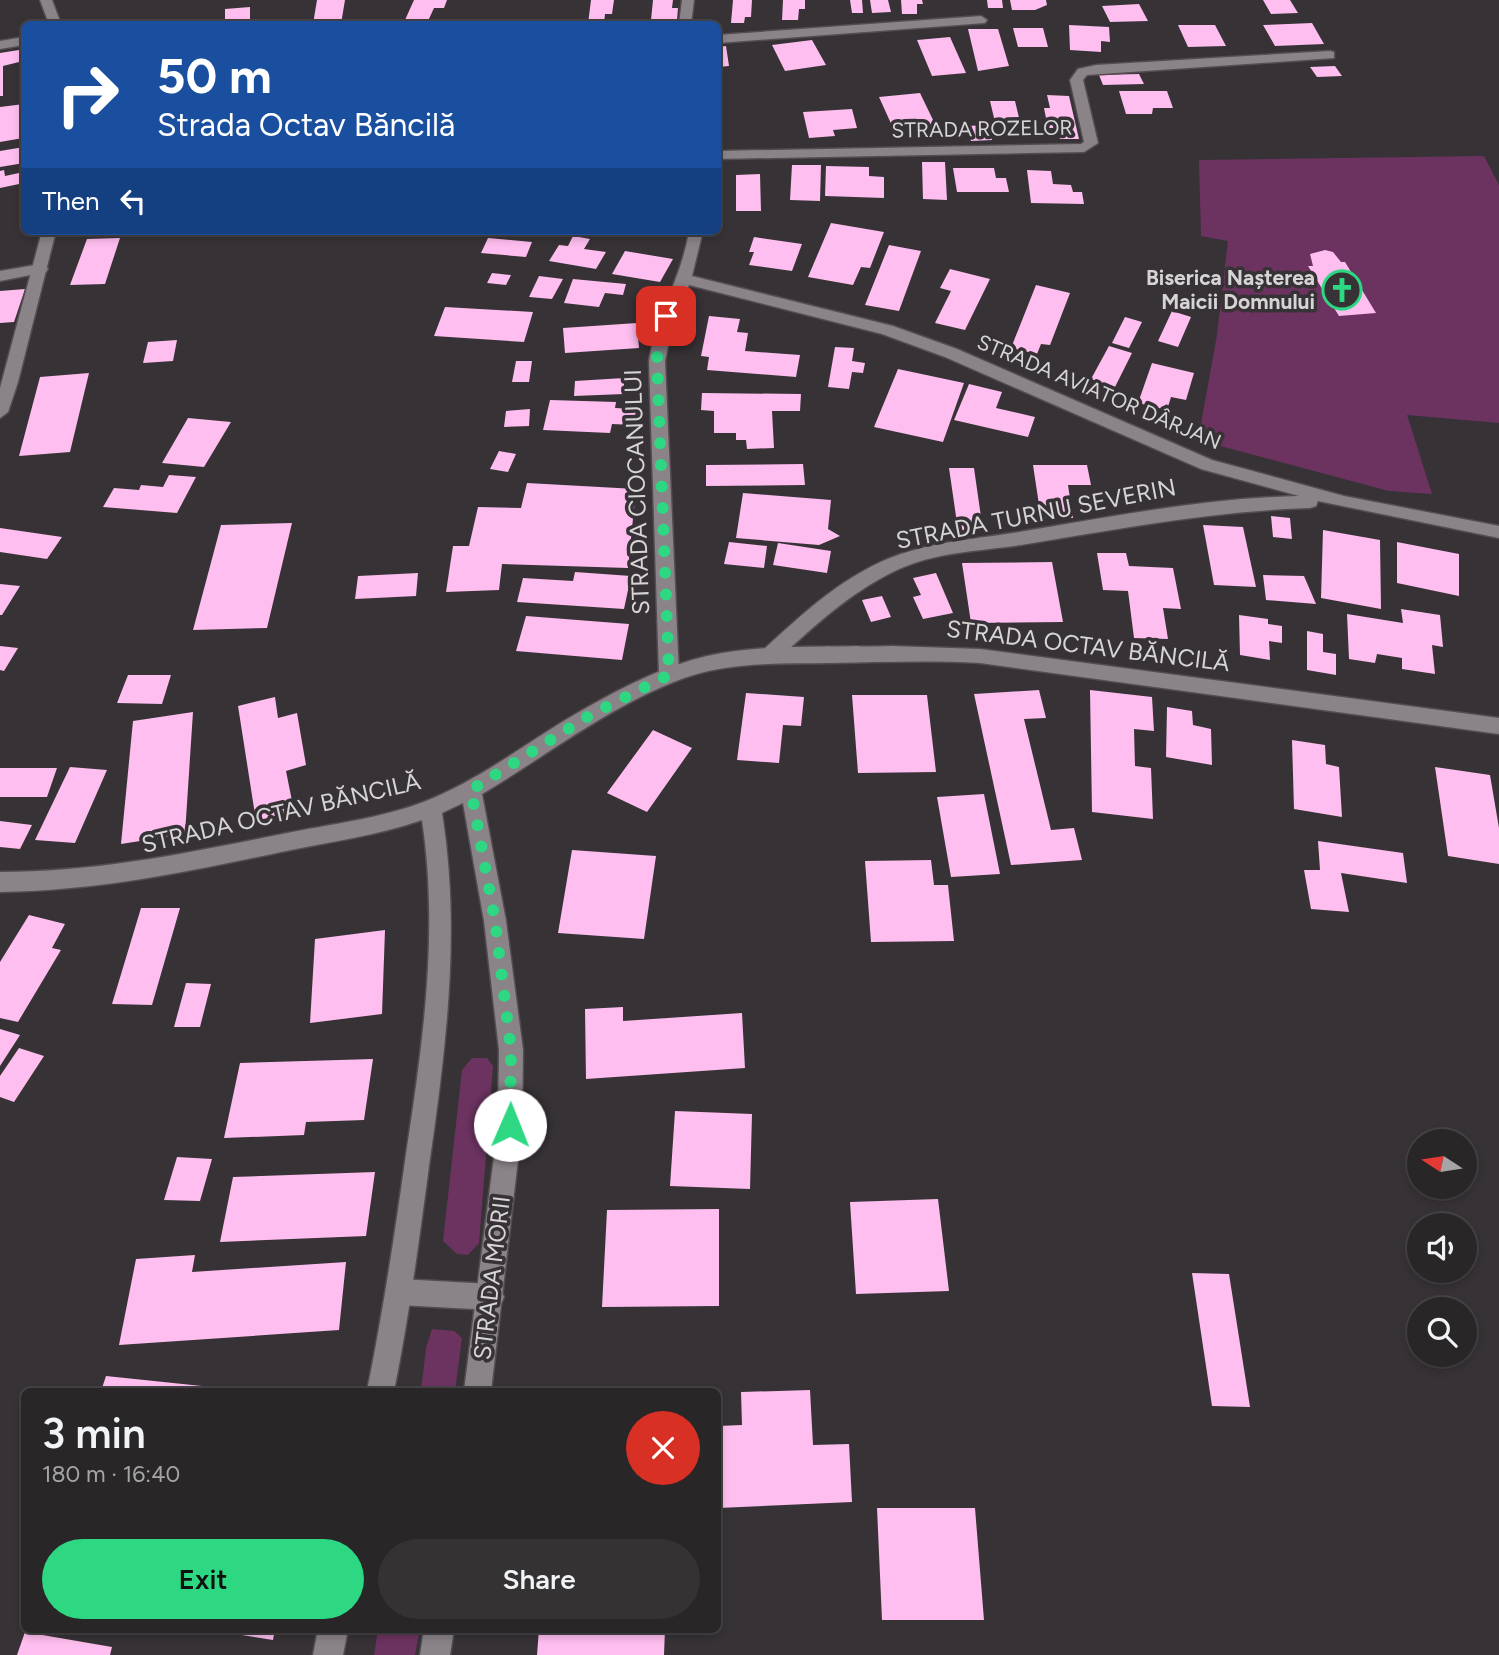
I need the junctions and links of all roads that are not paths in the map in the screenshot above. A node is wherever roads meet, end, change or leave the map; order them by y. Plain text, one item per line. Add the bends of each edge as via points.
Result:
1 (47, 0) edge
2 (688, 0) edge
3 (981, 20) dead end
4 (54, 21) edge
5 (685, 21) edge
6 (721, 39) edge
7 (21, 41) edge
8 (0, 44) edge
9 (1330, 55) dead end
10 (721, 155) edge
11 (48, 235) edge
12 (695, 235) edge
13 (41, 269) junction
14 (0, 276) edge
15 (684, 279) junction
16 (0, 412) edge
17 (1344, 502) junction
18 (1499, 532) edge
19 (768, 657) junction
20 (669, 675) junction
21 (1499, 726) edge
22 (471, 790) junction
23 (430, 808) junction
24 (0, 882) edge
25 (399, 1292) junction
26 (491, 1297) junction
27 (381, 1388) edge
28 (478, 1388) edge
29 (332, 1633) edge
30 (438, 1633) edge
31 (328, 1655) edge
32 (435, 1655) edge

1 - 4 street
2 - 5 street
3 - 6 street
7 - 8 street
9 - 10 street, STRADA ROZELOR via 1083,72 1076,80 1090,133 1091,143 1084,148
11 - 13 street
12 - 15 street, STRADA CIOCANULUI
13 - 14 street
13 - 16 street
15 - 17 street, STRADA AVIATOR DÂRJAN via 887,330 951,353 1207,465
15 - 20 street, STRADA CIOCANULUI via 658,338 657,361
17 - 18 street, STRADA AVIATOR DÂRJAN
17 - 19 street, STRADA TURNU SEVERIN via 1227,504 894,563 845,591
19 - 20 street, STRADA OCTAV BĂNCILĂ via 708,664
19 - 21 street, STRADA OCTAV BĂNCILĂ via 980,656
20 - 22 street, STRADA OCTAV BĂNCILĂ via 592,714
22 - 23 street, STRADA OCTAV BĂNCILĂ
22 - 26 street, STRADA MORII via 495,921 511,1050 510,1125
23 - 24 street, STRADA OCTAV BĂNCILĂ via 128,873 71,881
23 - 25 street via 437,839 443,933 437,1012
25 - 26 street
25 - 27 street
26 - 28 street, STRADA MORII
29 - 31 street
30 - 32 street

